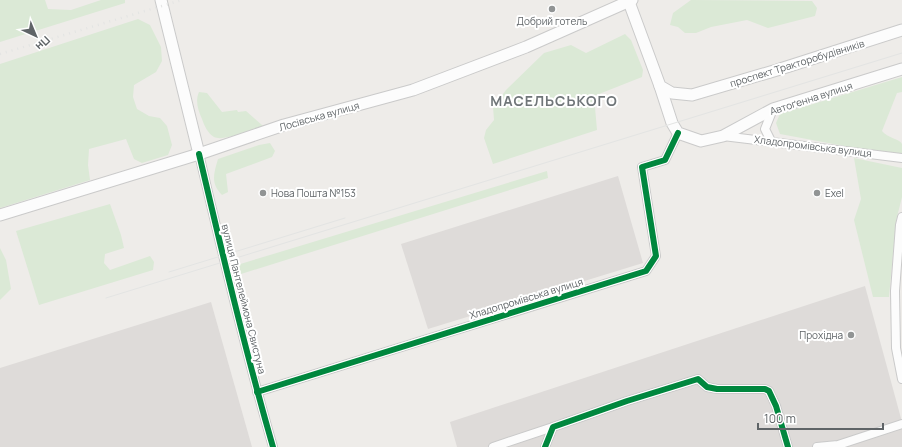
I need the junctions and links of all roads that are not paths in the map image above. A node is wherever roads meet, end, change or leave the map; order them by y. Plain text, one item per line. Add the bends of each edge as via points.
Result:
1 (161, 0) edge
2 (631, 1) edge
3 (902, 30) edge
4 (902, 69) edge
5 (660, 86) junction
6 (773, 109) junction
7 (678, 133) junction
8 (723, 136) junction
9 (771, 141) junction
10 (198, 154) junction
11 (902, 158) edge
12 (0, 215) edge
13 (902, 217) edge
14 (902, 378) edge
15 (257, 392) junction
16 (902, 424) edge
17 (553, 427) junction
18 (838, 446) edge
19 (273, 447) edge
20 (493, 447) edge
21 (546, 447) edge
22 (788, 447) edge
23 (817, 447) edge

1 - 10 main road, вулиця Пантелеймона Свистуна
2 - 5 main road
2 - 10 main road, Лосівська вулиця via 526,47 413,90 284,125
3 - 5 main road, проспект Тракторобудівників via 692,95 672,93
4 - 6 main road, Автоґенна вулиця
5 - 7 main road via 672,123
6 - 8 main road, Автоґенна вулиця
6 - 9 street via 765,129
7 - 8 main road, Хладопромівська вулиця via 701,141
7 - 15 street, Хладопромівська вулиця via 665,160 642,167 656,256 646,271
8 - 9 street, Хладопромівська вулиця
9 - 11 street, Хладопромівська вулиця
10 - 12 main road, Лосівська вулиця
10 - 15 street, вулиця Пантелеймона Свистуна
13 - 14 street via 895,291 896,348
15 - 19 street, вулиця Пантелеймона Свистуна
16 - 18 street
17 - 20 street
17 - 21 street
17 - 22 street via 698,379 707,387 717,389 769,391
18 - 23 street

